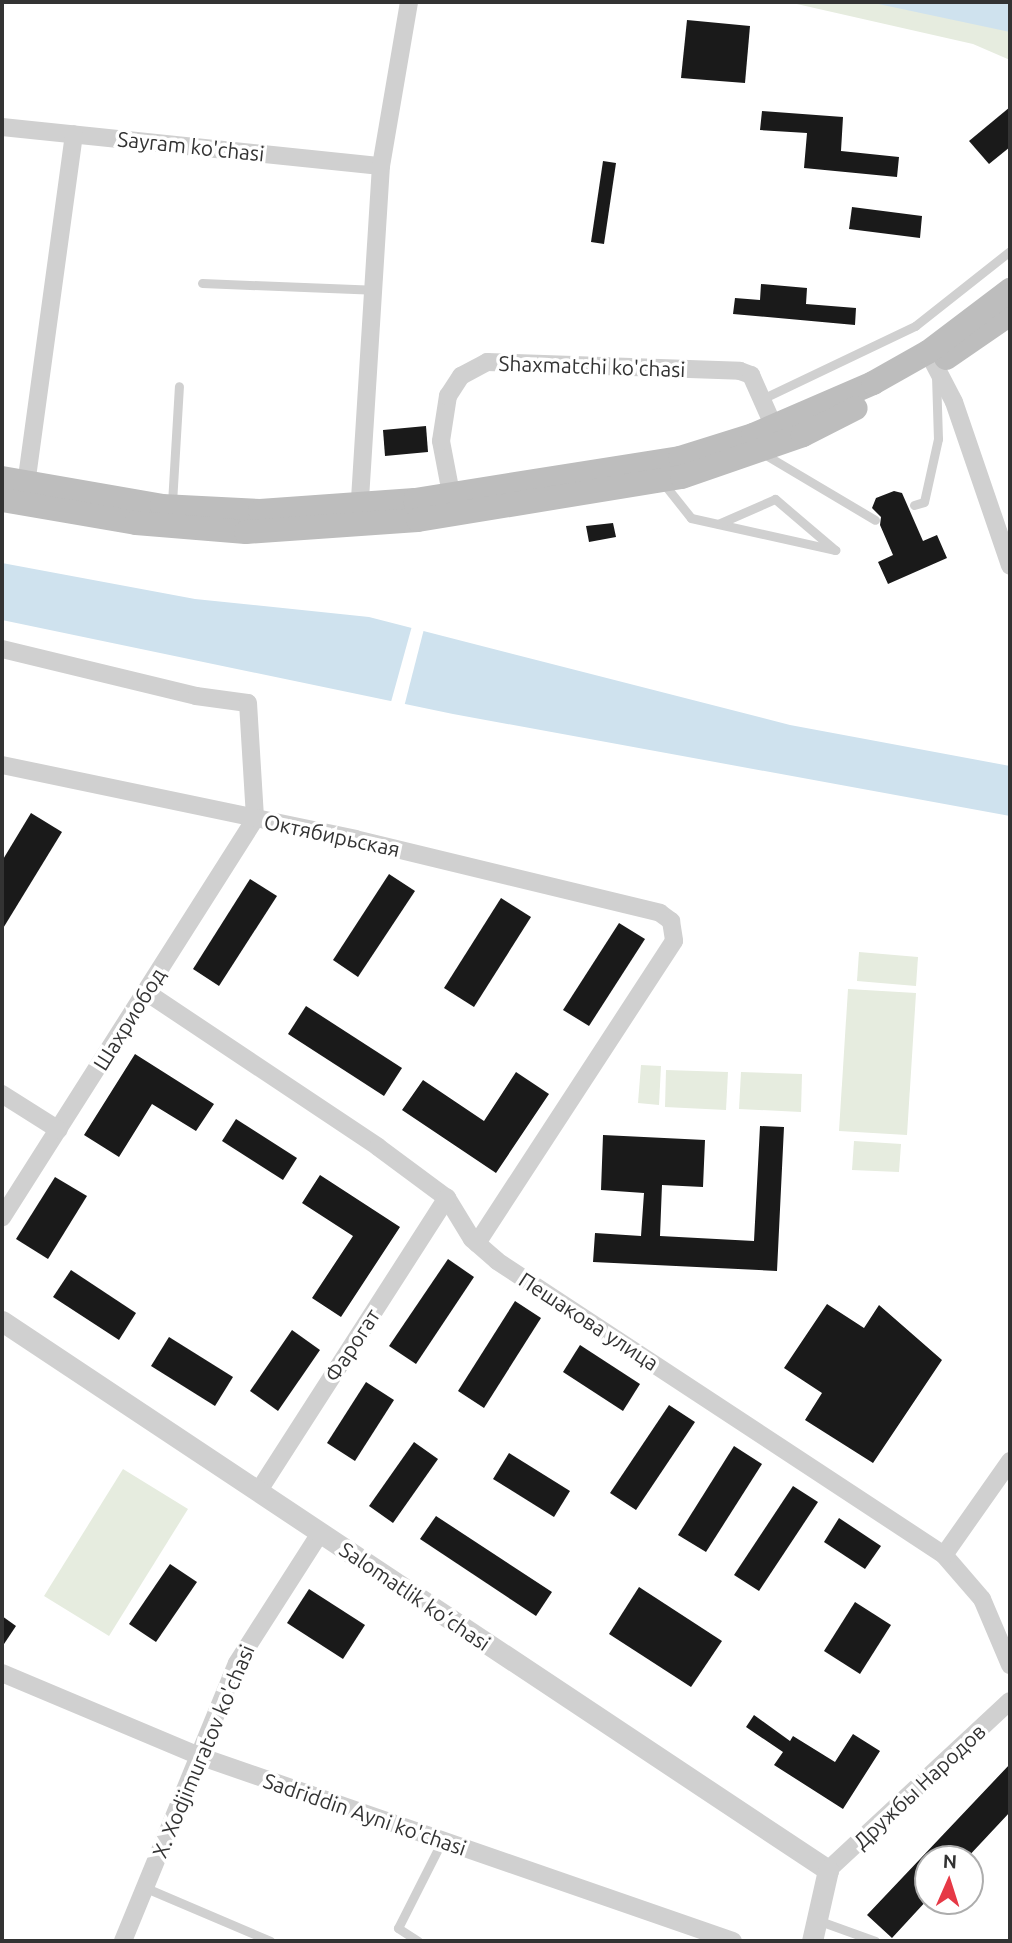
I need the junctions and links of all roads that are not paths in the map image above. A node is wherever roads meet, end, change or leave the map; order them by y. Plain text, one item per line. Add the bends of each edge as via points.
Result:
1 (409, 2) edge
2 (2, 127) edge
3 (74, 134) junction
4 (381, 166) junction
5 (1010, 251) edge
6 (202, 283) dead end
7 (1010, 289) edge
8 (373, 290) junction
9 (1010, 314) edge
10 (932, 358) junction
11 (179, 386) dead end
12 (762, 399) junction
13 (762, 437) junction
14 (661, 480) junction
15 (13, 492) edge
16 (453, 504) junction
17 (914, 505) dead end
18 (172, 507) junction
19 (359, 515) junction
20 (875, 520) dead end
21 (718, 524) junction
22 (1010, 566) edge
23 (2, 649) edge
24 (2, 765) edge
25 (255, 819) junction
26 (146, 992) junction
27 (2, 1094) edge
28 (59, 1130) junction
29 (447, 1198) junction
30 (2, 1217) edge
31 (477, 1243) junction
32 (2, 1321) edge
33 (1010, 1461) edge
34 (258, 1492) junction
35 (320, 1533) junction
36 (944, 1555) junction
37 (1010, 1665) edge
38 (2, 1673) edge
39 (1010, 1702) edge
40 (200, 1756) junction
41 (442, 1840) junction
42 (828, 1870) junction
43 (146, 1888) junction
44 (817, 1920) junction
45 (123, 1941) edge
46 (270, 1941) edge
47 (418, 1941) edge
48 (733, 1941) edge
49 (813, 1941) edge
50 (875, 1941) edge

1 - 4 street
2 - 3 street, Sayram ko'chasi
3 - 4 street, Sayram ko'chasi
3 - 15 street
4 - 8 street
5 - 12 lane via 915,327
6 - 8 lane
7 - 10 main road
8 - 19 street
9 - 10 main road
10 - 13 main road
10 - 17 lane via 938,439 924,502
10 - 22 street
11 - 18 lane
12 - 13 street, Shaxmatchi ko'chasi
12 - 16 street, Shaxmatchi ko'chasi via 751,375 740,371 487,362 461,376 448,396 441,441
13 - 14 main road
13 - 16 main road
13 - 20 lane
14 - 16 main road
14 - 21 lane via 691,518
15 - 18 main road
15 - 19 main road via 136,523 246,532
16 - 19 main road
18 - 19 main road
21 - 21 lane via 744,530 835,550 775,499
23 - 25 street via 196,696 248,703
24 - 25 street, Октябирьская
25 - 26 street, Шахриобод
25 - 31 street, Октябирьская via 660,913 671,921 674,941
26 - 28 street, Шахриобод
26 - 29 street, Пешакова улица
27 - 28 street
28 - 30 street, Шахриобод
29 - 31 street, Пешакова улица
29 - 34 street, Фарогат
31 - 36 street, Пешакова улица via 497,1261
32 - 34 street, Salomatlik ko‘chasi
33 - 36 street
34 - 35 street, Salomatlik ko‘chasi
35 - 40 street, X. Xodjimuratov ko'chasi via 247,1642
35 - 42 street, Salomatlik ko‘chasi
36 - 37 street, Пешакова улица via 982,1599
38 - 40 street, Sadriddin Ayni ko'chasi
39 - 42 street, Дружбы Народов
40 - 41 street, Sadriddin Ayni ko'chasi
40 - 43 street, X. Xodjimuratov ko'chasi
41 - 47 lane via 398,1928
41 - 48 street, Sadriddin Ayni ko'chasi
42 - 44 street
43 - 45 street, X. Xodjimuratov ko'chasi
43 - 46 lane
44 - 49 street
44 - 50 lane

